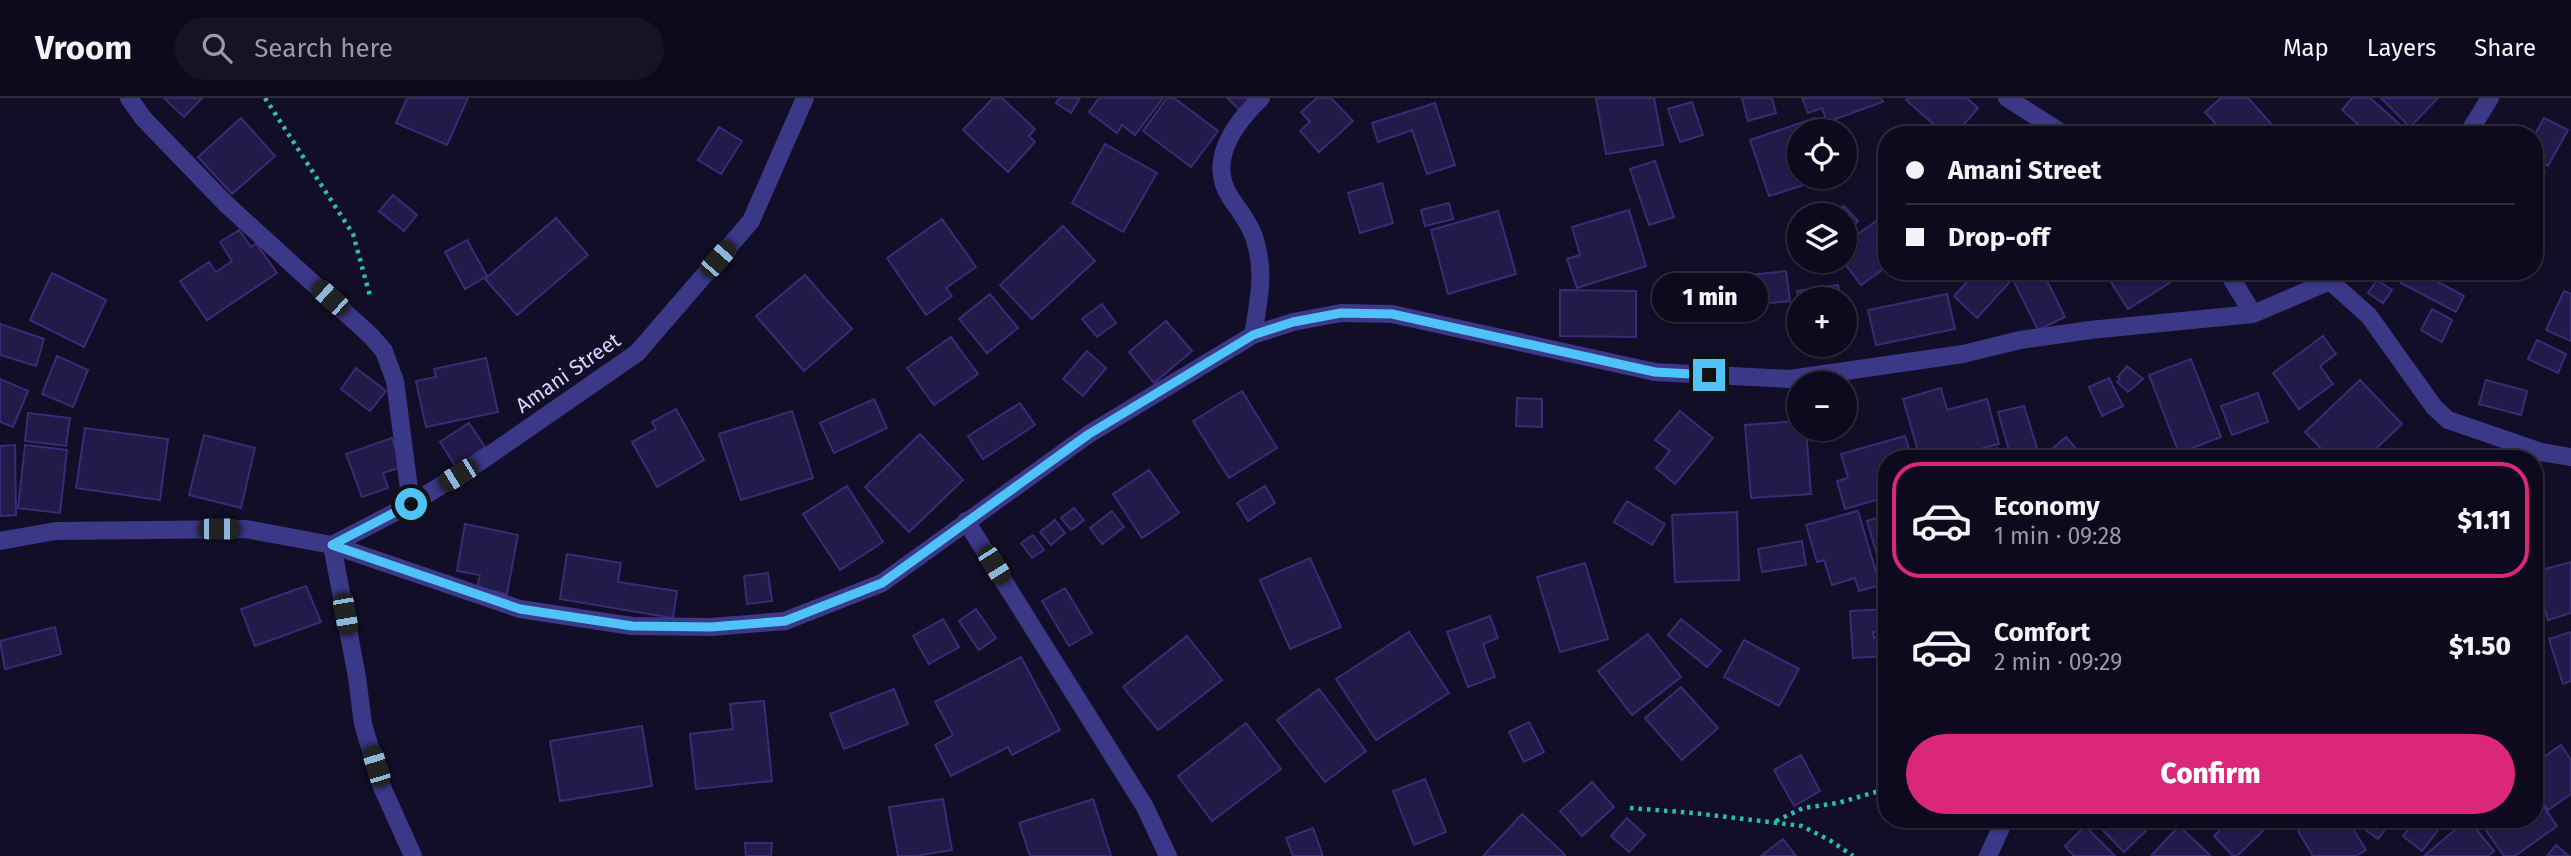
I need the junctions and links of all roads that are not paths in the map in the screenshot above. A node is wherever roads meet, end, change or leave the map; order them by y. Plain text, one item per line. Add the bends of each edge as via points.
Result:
1 (129, 98) edge
2 (805, 98) edge
3 (1261, 98) edge
4 (2007, 98) edge
5 (2490, 98) edge
6 (2051, 126) edge
7 (2473, 126) edge
8 (2232, 280) edge
9 (2329, 280) edge
10 (2341, 280) edge
11 (2253, 314) junction
12 (1253, 335) junction
13 (2535, 450) edge
14 (2543, 452) edge
15 (2571, 457) edge
16 (411, 504) junction
17 (966, 521) junction
18 (0, 541) edge
19 (332, 545) junction
20 (2001, 828) edge
21 (413, 856) edge
22 (1168, 856) edge
23 (1988, 856) edge

1 - 16 street via 226,204 384,351 395,381
2 - 16 street, Amani Street via 751,221 637,353
3 - 12 street via 1231,132 1221,170 1228,195 1256,242 1262,276
4 - 6 street
5 - 7 street
8 - 11 street
9 - 11 street
10 - 13 street via 2448,420
11 - 12 street via 2090,330 1790,380 1655,372 1392,314 1341,313
12 - 17 street via 1089,434
14 - 15 street
16 - 19 street, Amani Street
17 - 19 street via 882,583 785,621 711,627 632,626 520,609
17 - 22 street via 1145,807
18 - 19 street via 56,531 246,529
19 - 21 street via 363,724 382,787
20 - 23 street

